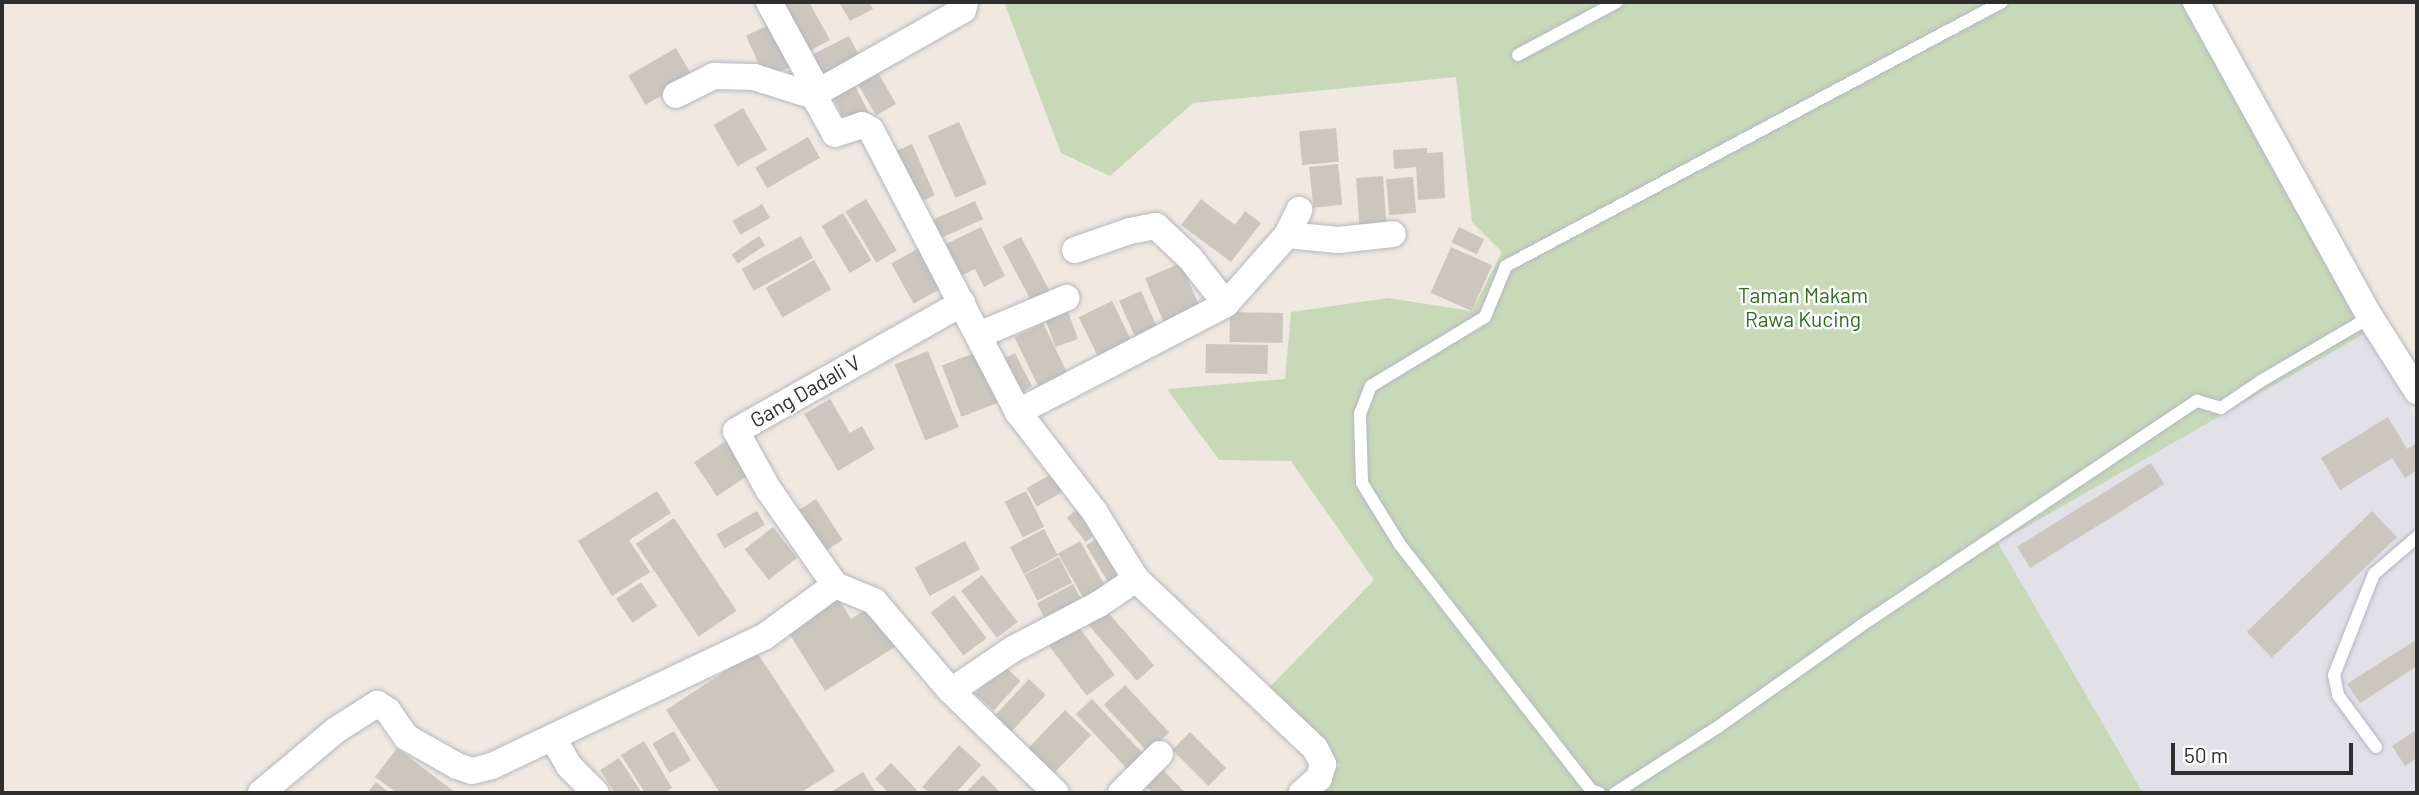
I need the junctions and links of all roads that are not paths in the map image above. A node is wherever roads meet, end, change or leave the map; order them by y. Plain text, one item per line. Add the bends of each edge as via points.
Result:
1 (769, 2) edge
2 (965, 2) edge
3 (1617, 2) edge
4 (2001, 2) edge
5 (2196, 2) edge
6 (1518, 55) dead end
7 (818, 94) junction
8 (676, 95) dead end
9 (1299, 210) dead end
10 (1393, 234) dead end
11 (1287, 235) junction
12 (1075, 250) dead end
13 (1066, 298) dead end
14 (962, 303) junction
15 (1226, 304) junction
16 (2370, 317) junction
17 (979, 335) junction
18 (2417, 391) edge
19 (1018, 412) junction
20 (2417, 537) edge
21 (1136, 579) junction
22 (835, 585) junction
23 (951, 691) junction
24 (553, 738) junction
25 (2376, 747) dead end
26 (1160, 754) dead end
27 (457, 766) junction
28 (261, 793) edge
29 (471, 793) edge
30 (596, 793) edge
31 (1056, 793) edge
32 (1121, 793) edge
33 (1302, 793) edge
34 (1599, 793) edge
35 (1615, 793) edge

1 - 7 street
2 - 7 street via 963,10
3 - 6 lane
4 - 34 lane via 1506,266 1485,317 1371,386 1360,414 1362,483 1399,543 1591,790
5 - 16 street
7 - 8 street via 754,77 714,76
7 - 14 street via 835,134 862,125 871,130
9 - 11 street
10 - 11 street via 1338,240
11 - 15 street
12 - 15 street via 1156,226 1190,258
13 - 17 street
14 - 17 street
14 - 22 street, Gang Dadali V via 736,431 768,489
15 - 19 street
16 - 18 street
16 - 35 lane via 2221,408 2197,401
17 - 19 street
19 - 21 street via 1094,511
20 - 25 lane via 2374,574 2334,675 2338,695
21 - 23 street via 1013,649
21 - 33 street via 1315,748 1323,764 1319,778
22 - 23 street via 874,601
22 - 24 street via 764,637
23 - 31 street
24 - 27 street via 492,766 471,771
24 - 30 street via 569,766
26 - 32 street
27 - 28 street via 407,737 377,704 336,730
27 - 29 street

